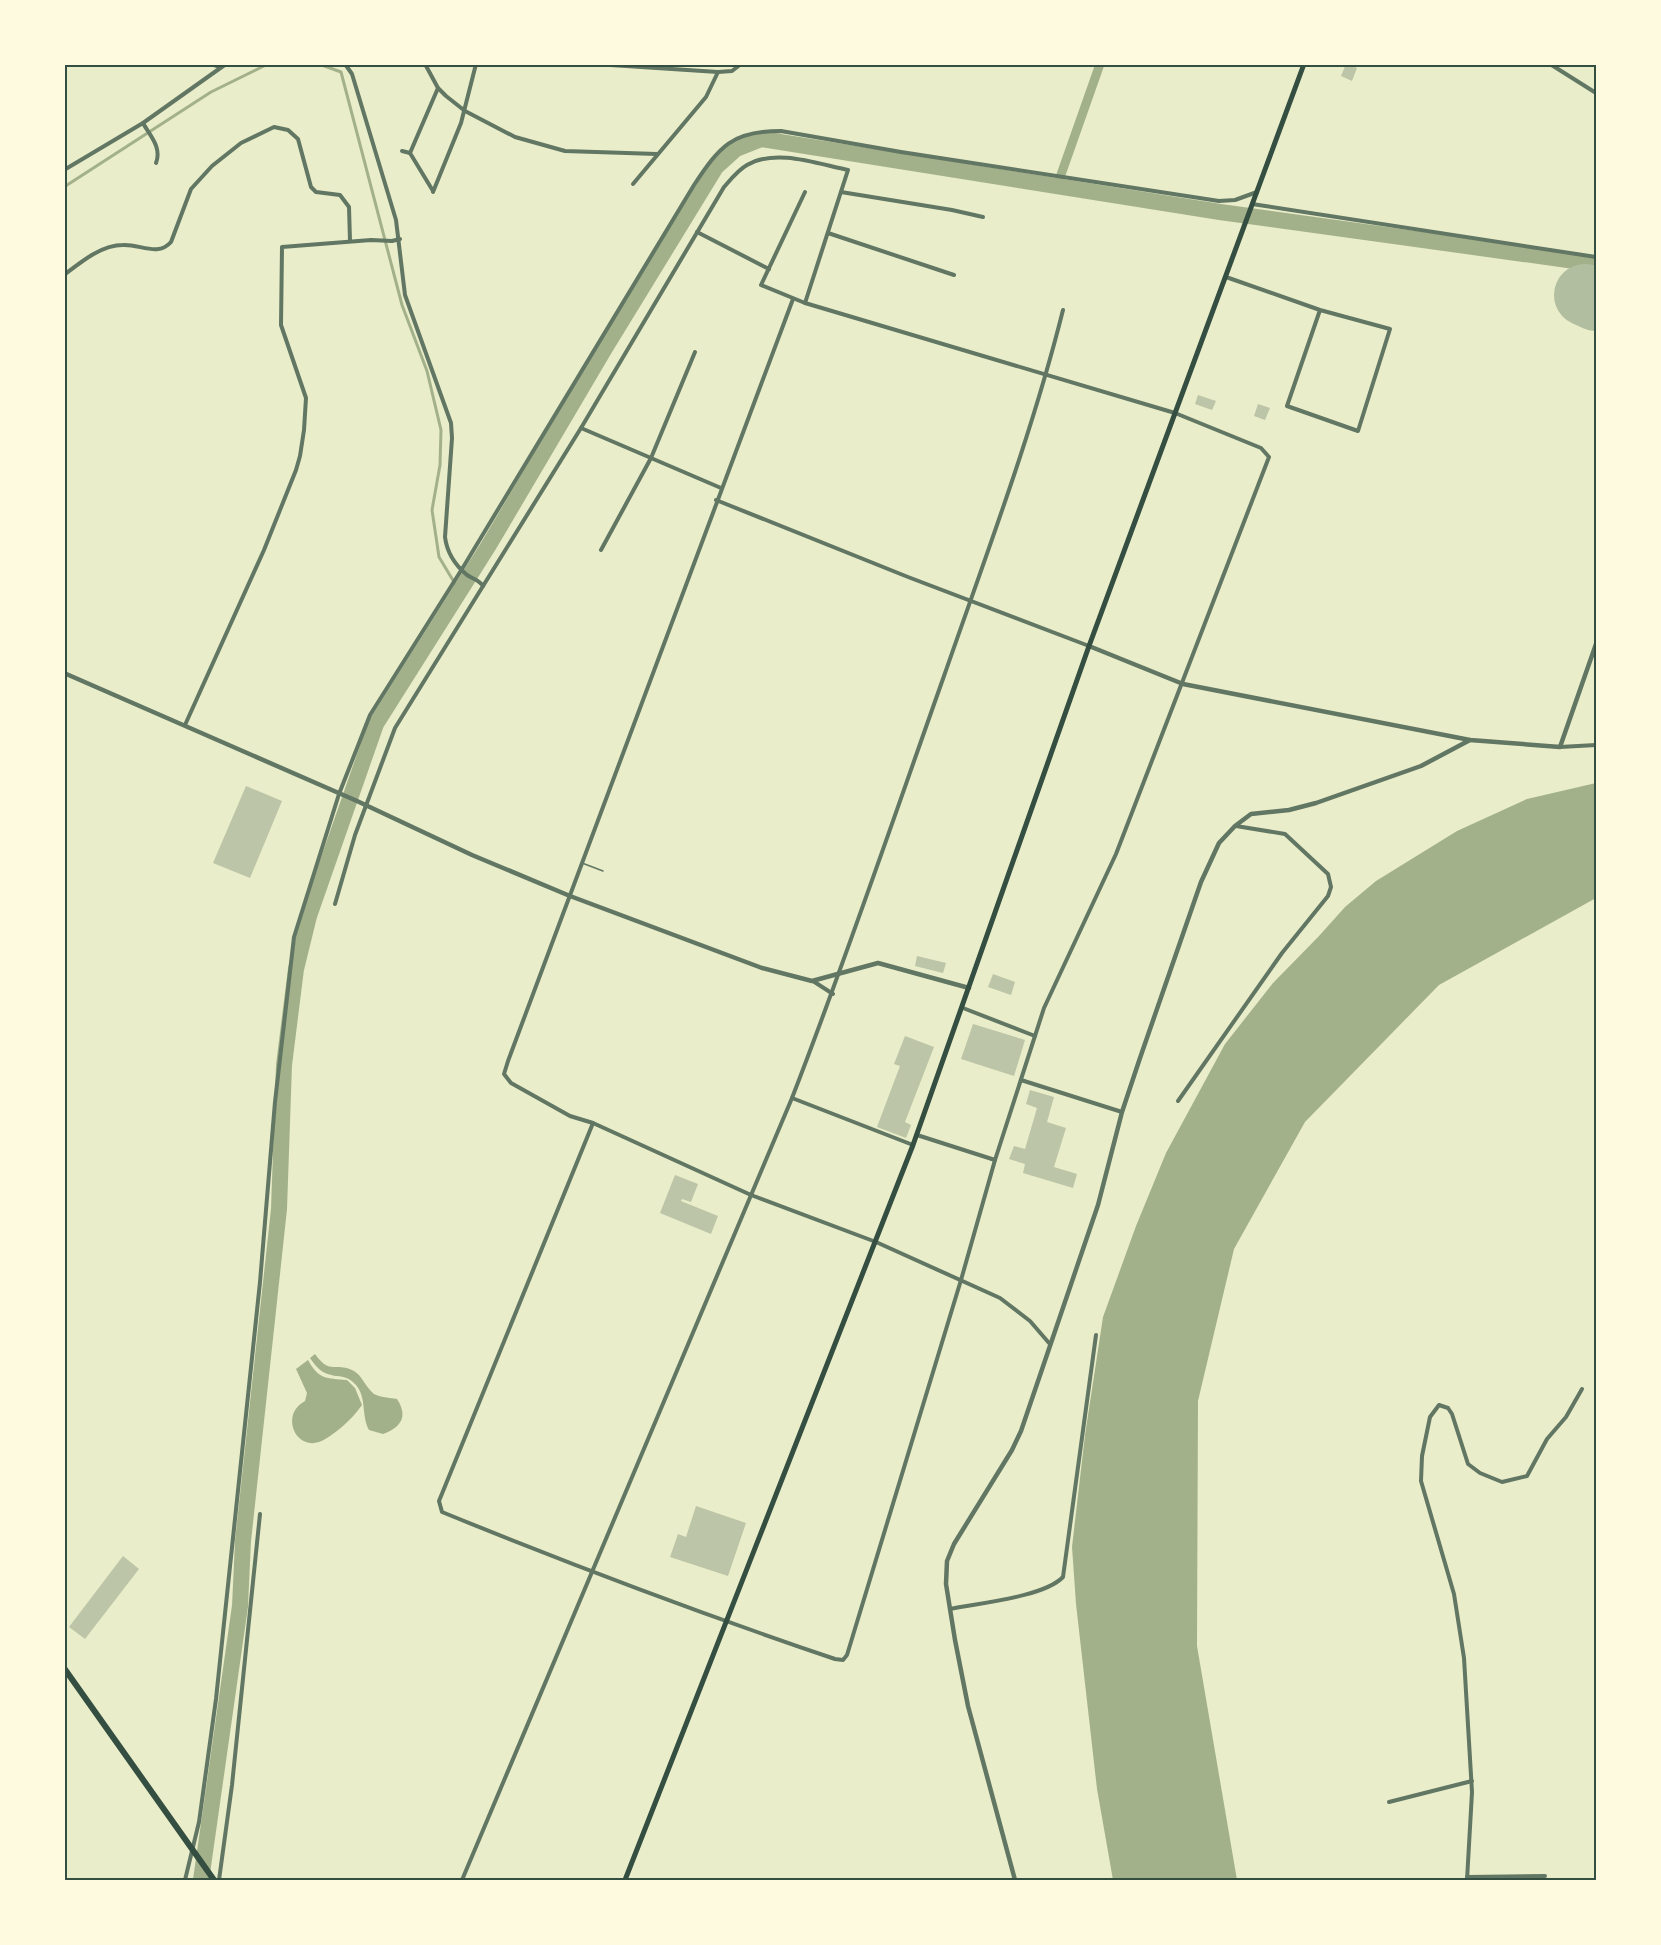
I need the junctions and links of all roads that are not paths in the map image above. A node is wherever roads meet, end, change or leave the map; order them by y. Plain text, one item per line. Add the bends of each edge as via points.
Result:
1 (210, 64) edge
2 (345, 64) edge
3 (425, 64) edge
4 (476, 64) edge
5 (595, 64) edge
6 (741, 64) edge
7 (1304, 64) edge
8 (1550, 64) edge
9 (224, 66) edge
10 (718, 72) junction
11 (438, 87) junction
12 (1596, 93) edge
13 (465, 111) junction
14 (144, 125) junction
15 (402, 151) dead end
16 (410, 153) junction
17 (657, 154) junction
18 (156, 163) dead end
19 (64, 170) edge
20 (633, 184) dead end
21 (805, 192) dead end
22 (841, 192) junction
23 (1257, 192) junction
24 (1252, 205) junction
25 (983, 217) dead end
26 (696, 232) junction
27 (828, 233) junction
28 (400, 239) junction
29 (350, 241) junction
30 (1596, 257) edge
31 (769, 268) junction
32 (64, 275) edge
33 (954, 275) dead end
34 (1224, 277) junction
35 (793, 299) junction
36 (805, 303) junction
37 (1063, 310) dead end
38 (1320, 310) junction
39 (695, 352) dead end
40 (1047, 376) junction
41 (1174, 412) junction
42 (581, 428) junction
43 (651, 458) junction
44 (721, 488) junction
45 (716, 500) junction
46 (601, 550) dead end
47 (462, 569) junction
48 (482, 584) junction
49 (970, 601) junction
50 (1596, 644) edge
51 (1089, 646) junction
52 (64, 673) edge
53 (1183, 684) junction
54 (185, 725) junction
55 (1470, 740) junction
56 (1596, 745) edge
57 (1560, 747) junction
58 (340, 795) junction
59 (366, 806) junction
60 (1235, 826) junction
61 (582, 863) junction
62 (603, 871) dead end
63 (570, 896) junction
64 (335, 904) dead end
65 (839, 974) junction
66 (812, 981) junction
67 (970, 988) junction
68 (832, 994) junction
69 (963, 1008) junction
70 (1035, 1036) junction
71 (1021, 1080) junction
72 (792, 1098) junction
73 (1178, 1101) dead end
74 (1122, 1113) junction
75 (593, 1123) junction
76 (917, 1135) junction
77 (913, 1144) junction
78 (995, 1160) junction
79 (751, 1195) junction
80 (876, 1242) junction
81 (961, 1280) junction
82 (1096, 1335) dead end
83 (1049, 1343) junction
84 (1582, 1389) dead end
85 (260, 1514) dead end
86 (591, 1572) junction
87 (950, 1609) junction
88 (728, 1623) junction
89 (64, 1668) edge
90 (1472, 1781) junction
91 (1389, 1802) dead end
92 (194, 1853) junction
93 (1545, 1876) dead end
94 (1467, 1879) edge
95 (185, 1881) edge
96 (214, 1881) edge
97 (219, 1881) edge
98 (462, 1881) edge
99 (625, 1881) edge
100 (1015, 1881) edge

1 - 9 street
2 - 28 street via 352,74
3 - 11 street
4 - 13 street
5 - 10 street
6 - 10 street via 732,71
7 - 23 main road
8 - 12 street
9 - 14 street
10 - 17 street via 706,97
11 - 13 street
11 - 16 street
13 - 16 street via 434,192
13 - 17 street via 515,137 565,152
14 - 18 street via 159,156
14 - 19 street
15 - 16 street
17 - 20 street
21 - 31 street
22 - 25 street
22 - 26 street via 848,170 768,157 737,172
22 - 27 street
23 - 24 main road
23 - 47 street via 1219,201 781,131 743,135 710,160 694,184
24 - 30 street
24 - 34 main road
26 - 31 street
26 - 42 street
27 - 33 street
27 - 36 street
28 - 29 street
28 - 47 street via 405,295 451,423 445,537 447,550
29 - 32 street via 349,207 340,195 316,192 311,187 298,139 288,130 274,127 242,143 212,166 191,189 166,249 122,244 99,251
29 - 54 street via 282,247 281,325 306,398 300,456 264,550
31 - 35 street via 761,285
34 - 38 street
34 - 41 main road
35 - 36 street
35 - 44 street
36 - 40 street
37 - 40 street
38 - 38 street via 1287,406 1358,431 1390,329
39 - 43 street
40 - 41 street
40 - 49 street
41 - 51 main road
41 - 53 street via 1261,448 1269,457
42 - 43 street
42 - 48 street
43 - 44 street
43 - 46 street
44 - 45 street
45 - 49 street
45 - 61 street
47 - 48 street
47 - 58 street via 370,715
48 - 59 street via 395,728
49 - 51 street
49 - 65 street
50 - 57 street
51 - 53 street
51 - 67 main road
52 - 54 street
53 - 55 street
53 - 70 street via 1116,854 1044,1008
54 - 58 street
55 - 57 street
55 - 60 street via 1421,766 1289,810 1251,814
56 - 57 street
58 - 59 street
58 - 92 street via 291,955 227,1600
59 - 63 street
59 - 64 street
60 - 73 street via 1285,834 1328,874 1331,887
60 - 74 street via 1219,843 1201,882
61 - 62 lane
61 - 63 street
63 - 66 street via 762,968
63 - 75 street via 504,1074 511,1083 570,1116
65 - 66 street
65 - 67 street via 878,963
65 - 68 street
66 - 68 street
67 - 69 main road
68 - 72 street
69 - 70 street
69 - 76 main road
70 - 71 street
71 - 74 street
71 - 78 street
72 - 77 street
72 - 79 street
74 - 83 street via 1098,1204
75 - 79 street
75 - 86 street via 440,1501 442,1512
76 - 77 main road
76 - 78 street
77 - 80 main road
78 - 81 street
79 - 80 street
79 - 86 street
80 - 81 street
80 - 88 main road
81 - 83 street via 1000,1298 1030,1321
81 - 88 street via 847,1655 843,1660 835,1659
82 - 87 street via 1063,1577 1042,1591
83 - 87 street via 1016,1440 947,1562
84 - 90 street via 1527,1476 1502,1482 1468,1464 1448,1408 1439,1405 1430,1417 1422,1456 1422,1481 1460,1620
85 - 97 street
86 - 88 street
86 - 98 street
87 - 100 street via 968,1706
88 - 99 main road
89 - 92 main road
90 - 91 street
90 - 94 street
92 - 95 street
92 - 96 main road
93 - 94 street

